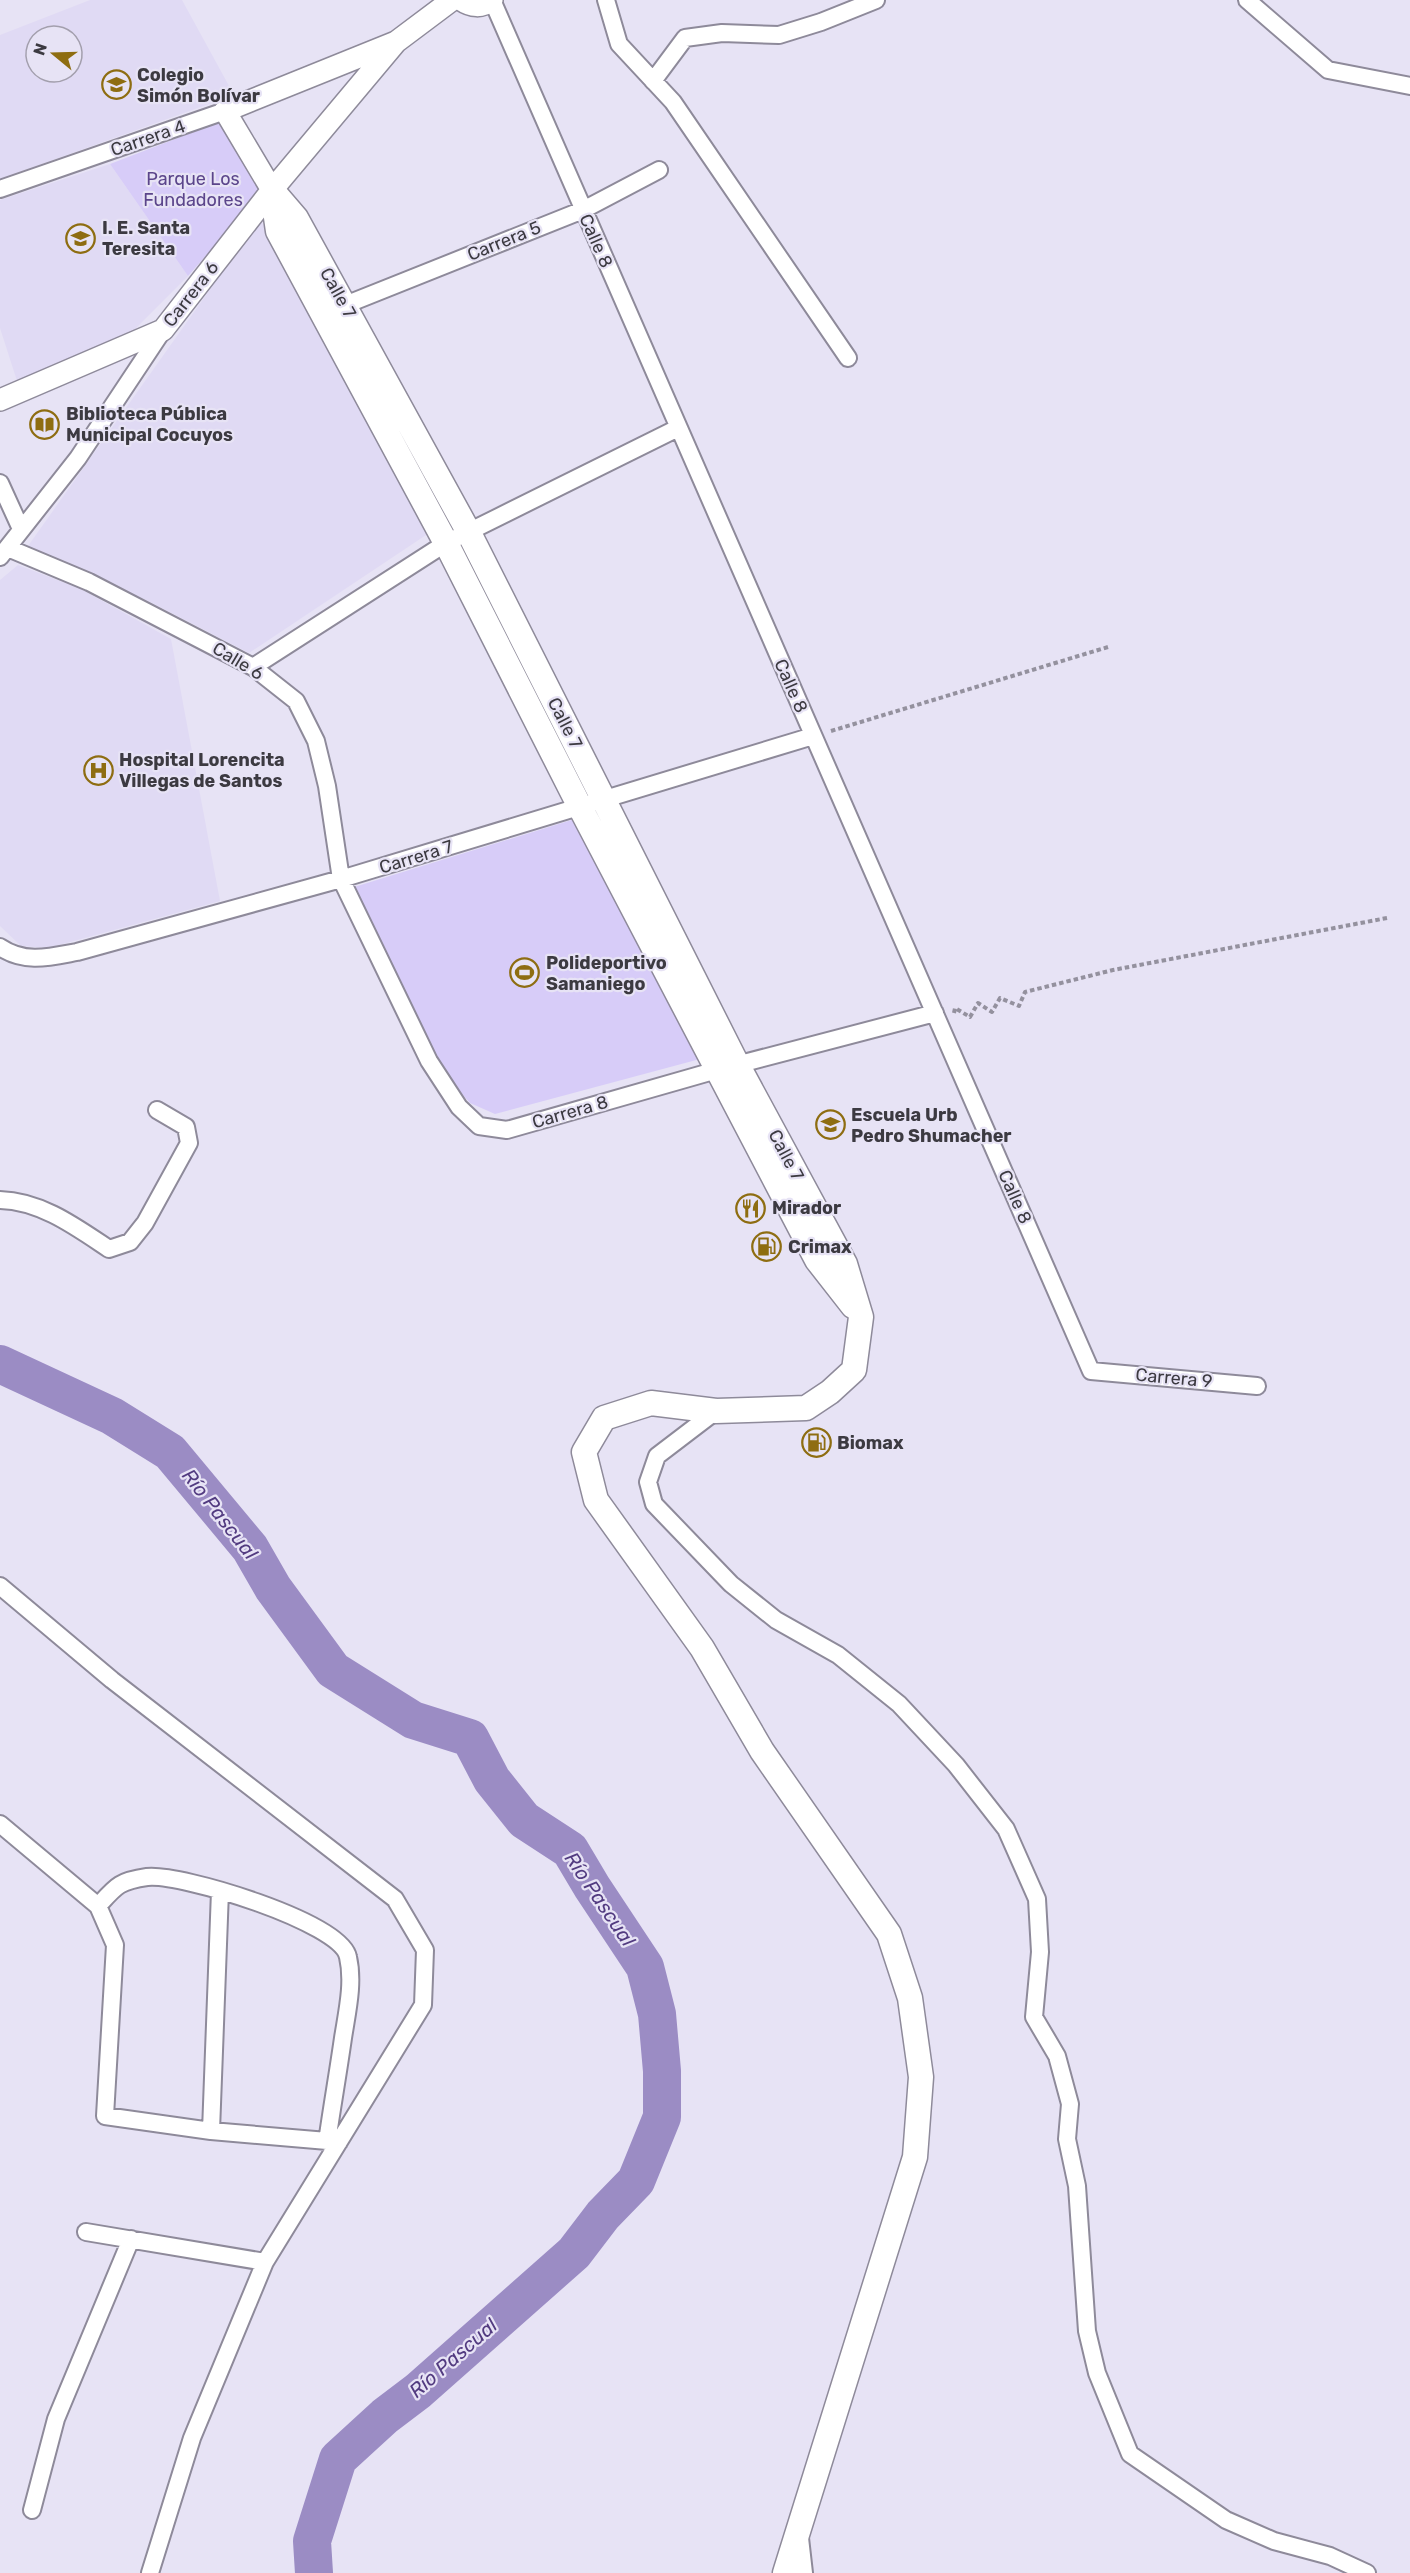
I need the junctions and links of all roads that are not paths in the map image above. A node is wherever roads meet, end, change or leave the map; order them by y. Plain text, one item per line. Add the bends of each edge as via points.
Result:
1 (453, 0) edge
2 (461, 0) edge
3 (492, 0) edge
4 (606, 0) edge
5 (876, 0) edge
6 (1247, 0) edge
7 (396, 42) junction
8 (653, 81) junction
9 (1410, 86) edge
10 (225, 111) junction
11 (659, 170) dead end
12 (0, 189) edge
13 (272, 190) junction
14 (583, 210) junction
15 (345, 305) junction
16 (163, 330) junction
17 (848, 358) dead end
18 (0, 400) edge
19 (678, 428) junction
20 (0, 483) edge
21 (21, 529) junction
22 (468, 531) junction
23 (446, 543) junction
24 (4, 552) edge
25 (253, 667) junction
26 (813, 736) junction
27 (605, 799) junction
28 (580, 807) junction
29 (341, 879) junction
30 (0, 947) edge
31 (934, 1013) junction
32 (727, 1067) junction
33 (157, 1110) dead end
34 (0, 1200) edge
35 (1091, 1371) joint
36 (1257, 1386) dead end
37 (716, 1412) junction
38 (0, 1586) edge
39 (0, 1824) edge
40 (220, 1891) junction
41 (98, 1906) junction
42 (211, 2131) junction
43 (333, 2142) junction
44 (86, 2232) dead end
45 (130, 2239) junction
46 (265, 2262) junction
47 (32, 2510) dead end
48 (799, 2528) junction
49 (150, 2573) edge
50 (785, 2573) edge
51 (804, 2573) edge
52 (1367, 2573) edge

1 - 7 street, Carrera 4
2 - 3 street via 480,6
3 - 14 street, Calle 8
4 - 8 street via 619,44
5 - 8 street via 778,35 722,33 685,38
6 - 9 street via 1328,70
7 - 10 street, Carrera 4
7 - 13 street, Carrera 6
8 - 17 street via 673,102
10 - 12 street, Carrera 4
10 - 13 street, Calle 7
11 - 14 street, Carrera 5
13 - 15 main road, Calle 7 via 296,219
13 - 16 street, Carrera 6
13 - 23 main road, Calle 7 via 278,231
14 - 15 street, Carrera 5
14 - 19 street, Calle 8
15 - 22 main road, Calle 7
16 - 18 street
16 - 21 street, Carrera 6 via 78,458
19 - 22 street
19 - 26 street, Calle 8
20 - 21 street
21 - 24 street, Carrera 6
22 - 23 street
22 - 27 main road, Calle 7
23 - 25 street
23 - 28 main road, Calle 7
24 - 25 street, Calle 6 via 89,582
25 - 29 street, Calle 6 via 296,701 316,741
26 - 27 street, Carrera 7
26 - 31 street, Calle 8
27 - 28 street, Carrera 7
27 - 32 main road, Calle 7
28 - 29 street, Carrera 7
28 - 32 main road, Calle 7
29 - 30 street, Carrera 7 via 77,952 35,960 15,956
29 - 32 street, Carrera 8 via 429,1061 459,1107 479,1126 507,1130
31 - 32 street, Carrera 8
31 - 35 street, Calle 8
32 - 37 main road, Calle 7 via 845,1264 861,1317 854,1370 806,1408
33 - 34 street via 186,1127 189,1143 145,1223 130,1242 109,1249 63,1218 11,1200
35 - 36 street, Carrera 9
37 - 48 main road via 651,1403 604,1418 584,1452 596,1500 702,1648 762,1751 889,1934 910,1998 921,2077 915,2157
37 - 52 street via 657,1456 648,1482 654,1504 731,1584 776,1620 838,1655 899,1704 956,1765 1006,1829 1037,1899 1040,1952 1034,2017 1058,2056 1070,2104 1067,2139 1077,2186 1087,2331 1097,2373 1130,2454 1226,2520
38 - 43 street via 112,1680 395,1899 425,1950 423,2005
39 - 41 street
40 - 41 street via 149,1876 118,1883
40 - 42 street
40 - 43 street via 313,1925 342,1943 348,1956 350,1995
41 - 42 street via 115,1945 105,2116
42 - 43 street
43 - 46 street
44 - 45 street
45 - 46 street
45 - 47 street via 56,2420
46 - 49 street via 192,2438
48 - 50 main road
48 - 51 street

